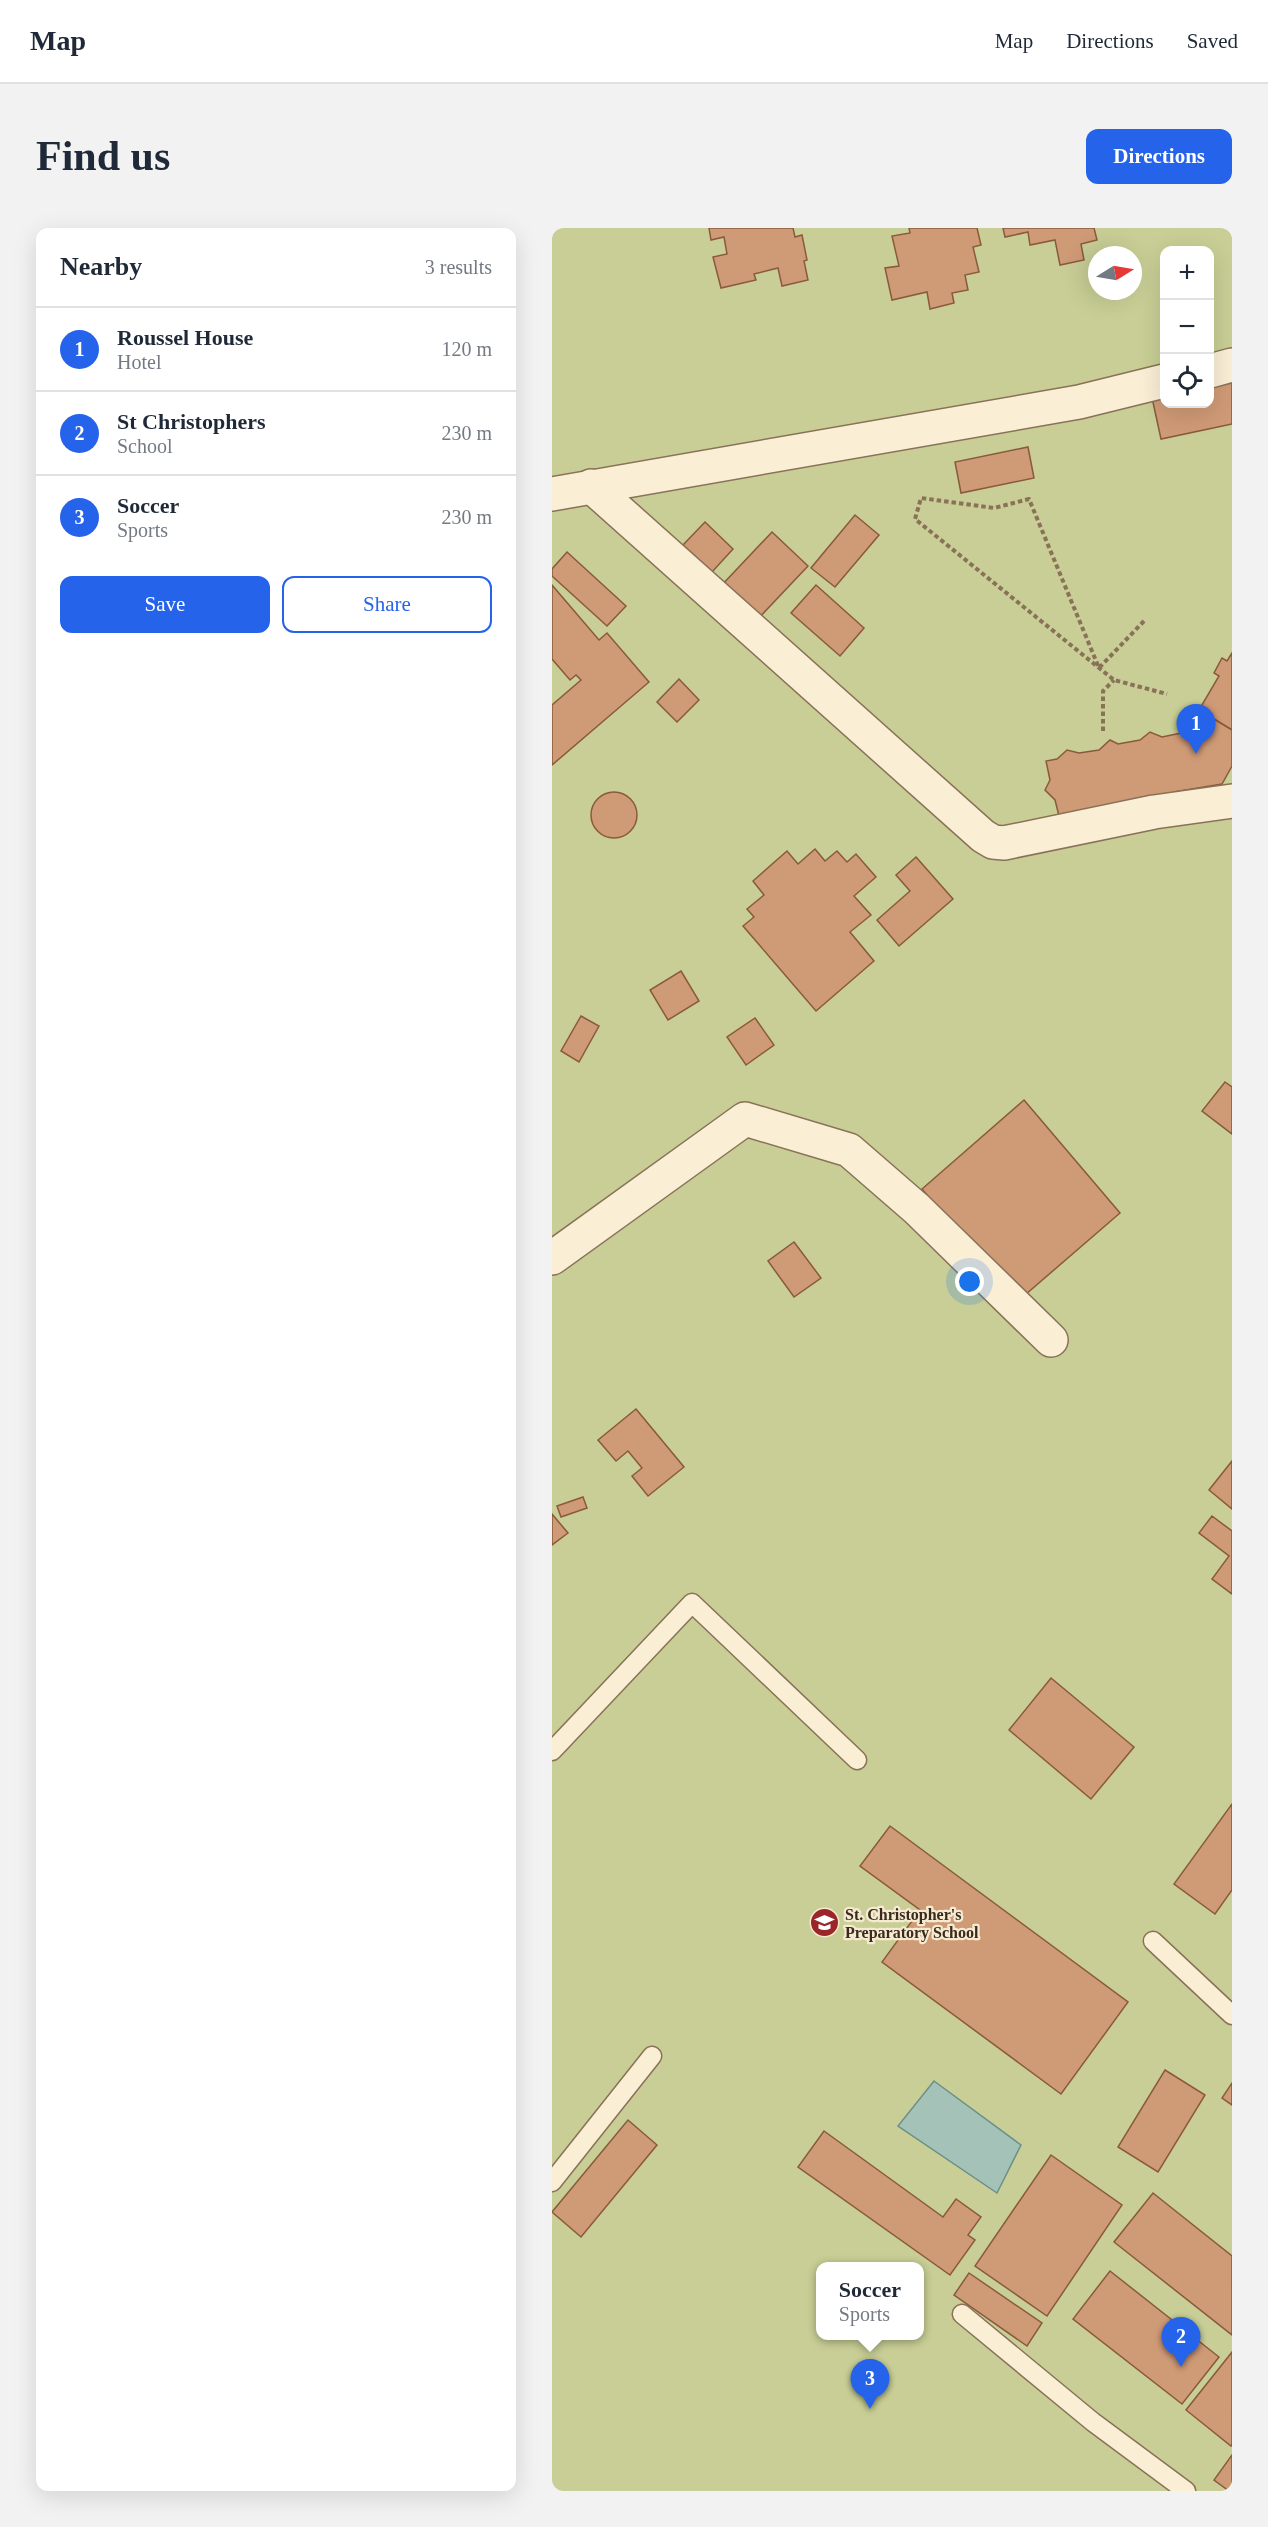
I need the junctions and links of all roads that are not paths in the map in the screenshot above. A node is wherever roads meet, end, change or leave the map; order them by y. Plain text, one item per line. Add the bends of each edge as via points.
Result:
1 (1232, 365) edge
2 (1214, 369) edge
3 (1160, 382) edge
4 (591, 486) junction
5 (552, 494) edge
6 (1232, 801) edge
7 (552, 1258) edge
8 (1051, 1340) dead end
9 (552, 1751) edge
10 (857, 1760) dead end
11 (1153, 1941) dead end
12 (1232, 2015) edge
13 (652, 2056) dead end
14 (552, 2182) edge
15 (962, 2314) dead end
16 (1186, 2491) edge

1 - 2 street
3 - 4 street via 1079,402
4 - 5 street
4 - 6 street via 993,842
7 - 8 street via 745,1119 849,1150 917,1209
9 - 10 lane via 692,1604
11 - 12 lane
13 - 14 lane
15 - 16 lane

